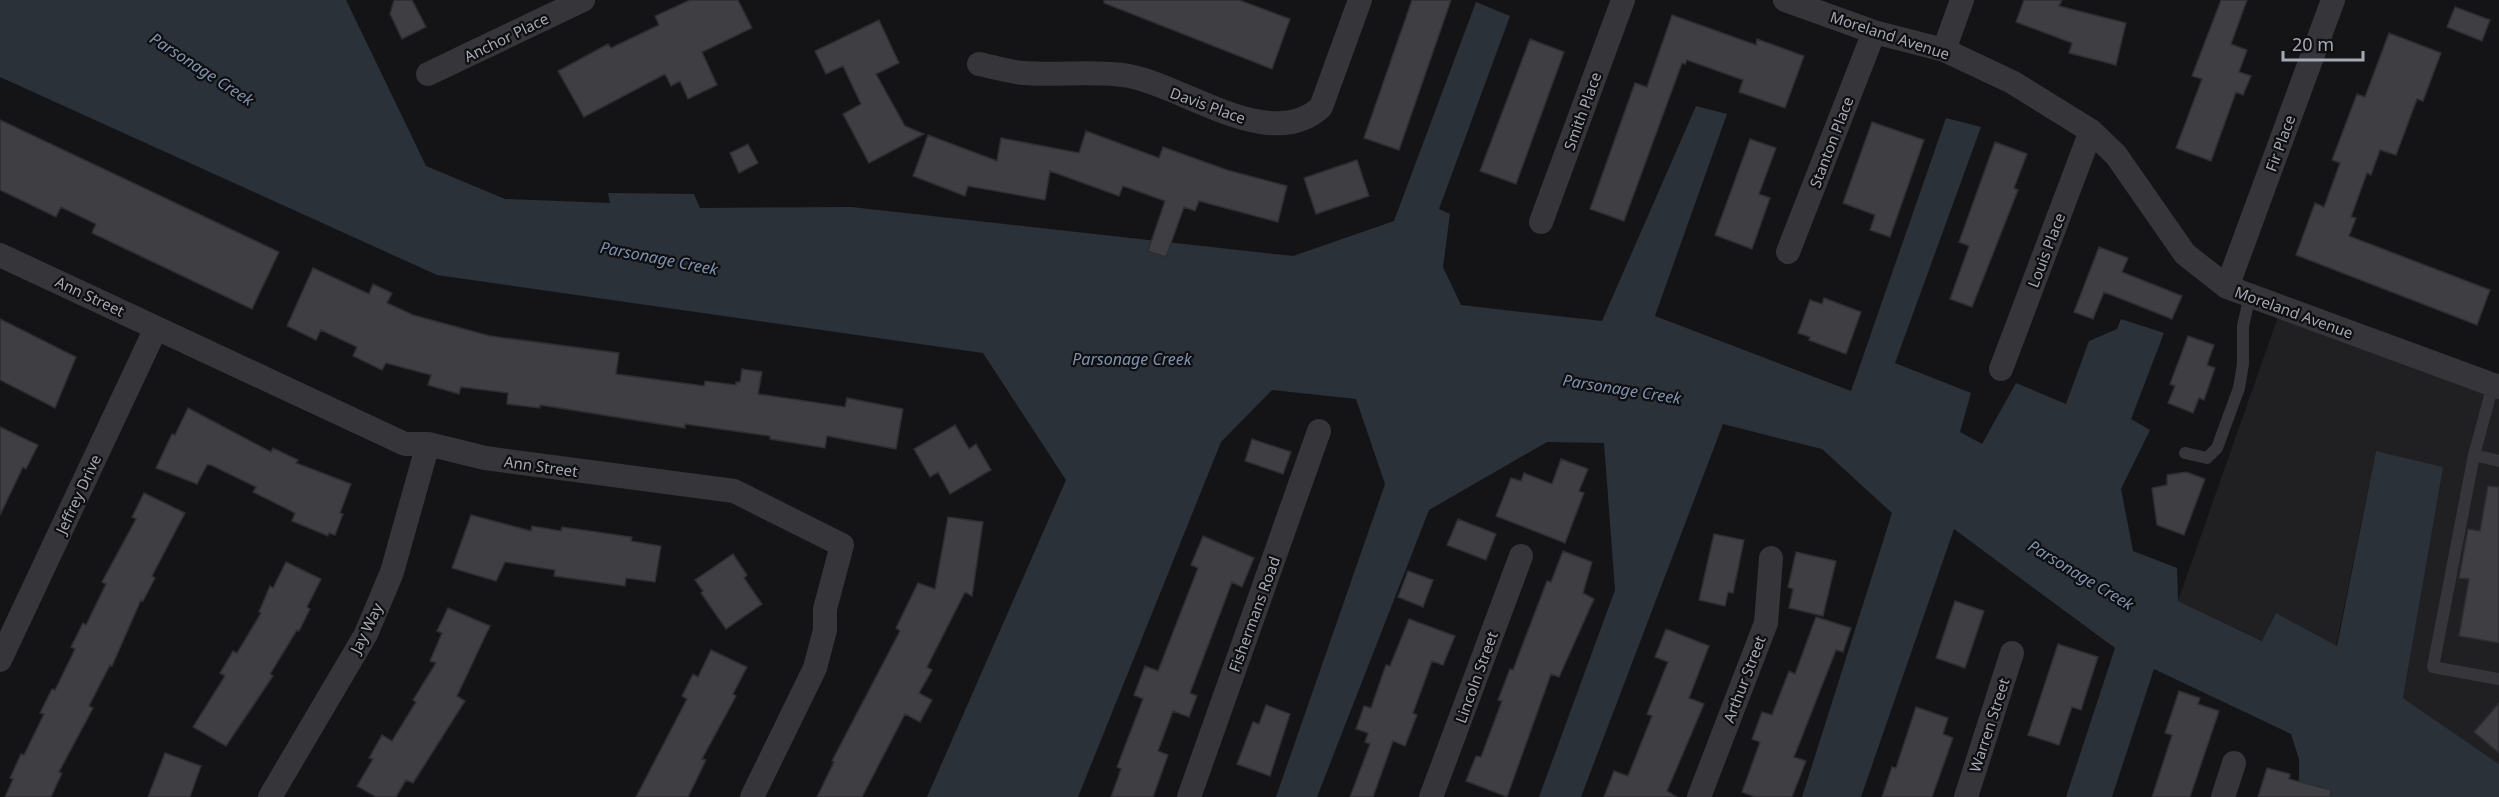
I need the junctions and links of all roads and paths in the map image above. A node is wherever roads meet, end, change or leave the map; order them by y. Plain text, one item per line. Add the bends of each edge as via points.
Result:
1 (583, 0) edge
2 (1360, 0) edge
3 (1623, 0) edge
4 (1785, 0) edge
5 (1962, 0) edge
6 (2333, 0) edge
7 (1874, 32) junction
8 (1944, 50) junction
9 (979, 64) dead end
10 (428, 75) dead end
11 (2091, 131) junction
12 (1541, 222) dead end
13 (1788, 252) dead end
14 (0, 255) edge
15 (2226, 287) junction
16 (2250, 295) junction
17 (156, 328) junction
18 (2001, 369) dead end
19 (2496, 386) edge
20 (1319, 431) dead end
21 (428, 444) junction
22 (2185, 453) dead end
23 (2474, 455) junction
24 (2499, 461) edge
25 (1521, 556) dead end
26 (1771, 558) dead end
27 (2012, 653) dead end
28 (0, 660) edge
29 (2499, 679) edge
30 (2234, 763) dead end
31 (270, 797) edge
32 (752, 797) edge
33 (1189, 797) edge
34 (1431, 797) edge
35 (1699, 797) edge
36 (1966, 797) edge
37 (2223, 797) edge

1 - 10 street, Anchor Place
2 - 9 street, Davis Place via 1321,107 1310,118 1280,124 1256,122 1129,76 1022,73
3 - 12 street, Smith Place
4 - 7 street, Moreland Avenue
5 - 8 street
6 - 15 street, Fir Place
7 - 8 street, Moreland Avenue
7 - 13 street, Stanton Place
8 - 11 street, Moreland Avenue via 2012,82
11 - 15 street, Moreland Avenue via 2116,155 2185,254
11 - 18 street, Louis Place
14 - 17 street, Ann Street
15 - 16 street, Moreland Avenue
16 - 19 street, Moreland Avenue
16 - 22 lane via 2243,326 2239,388 2217,448 2207,458
17 - 21 street, Ann Street via 405,444
17 - 28 street, Jeffrey Drive
19 - 23 lane
20 - 33 street, Fishermans Road
21 - 31 street, Jay Way via 392,572 366,634
21 - 32 street, Ann Street via 485,458 734,491 842,545 815,668
23 - 24 lane
23 - 29 lane via 2433,667
25 - 34 street, Lincoln Street
26 - 35 street, Arthur Street via 1766,623
27 - 36 street, Warren Street
30 - 37 street

